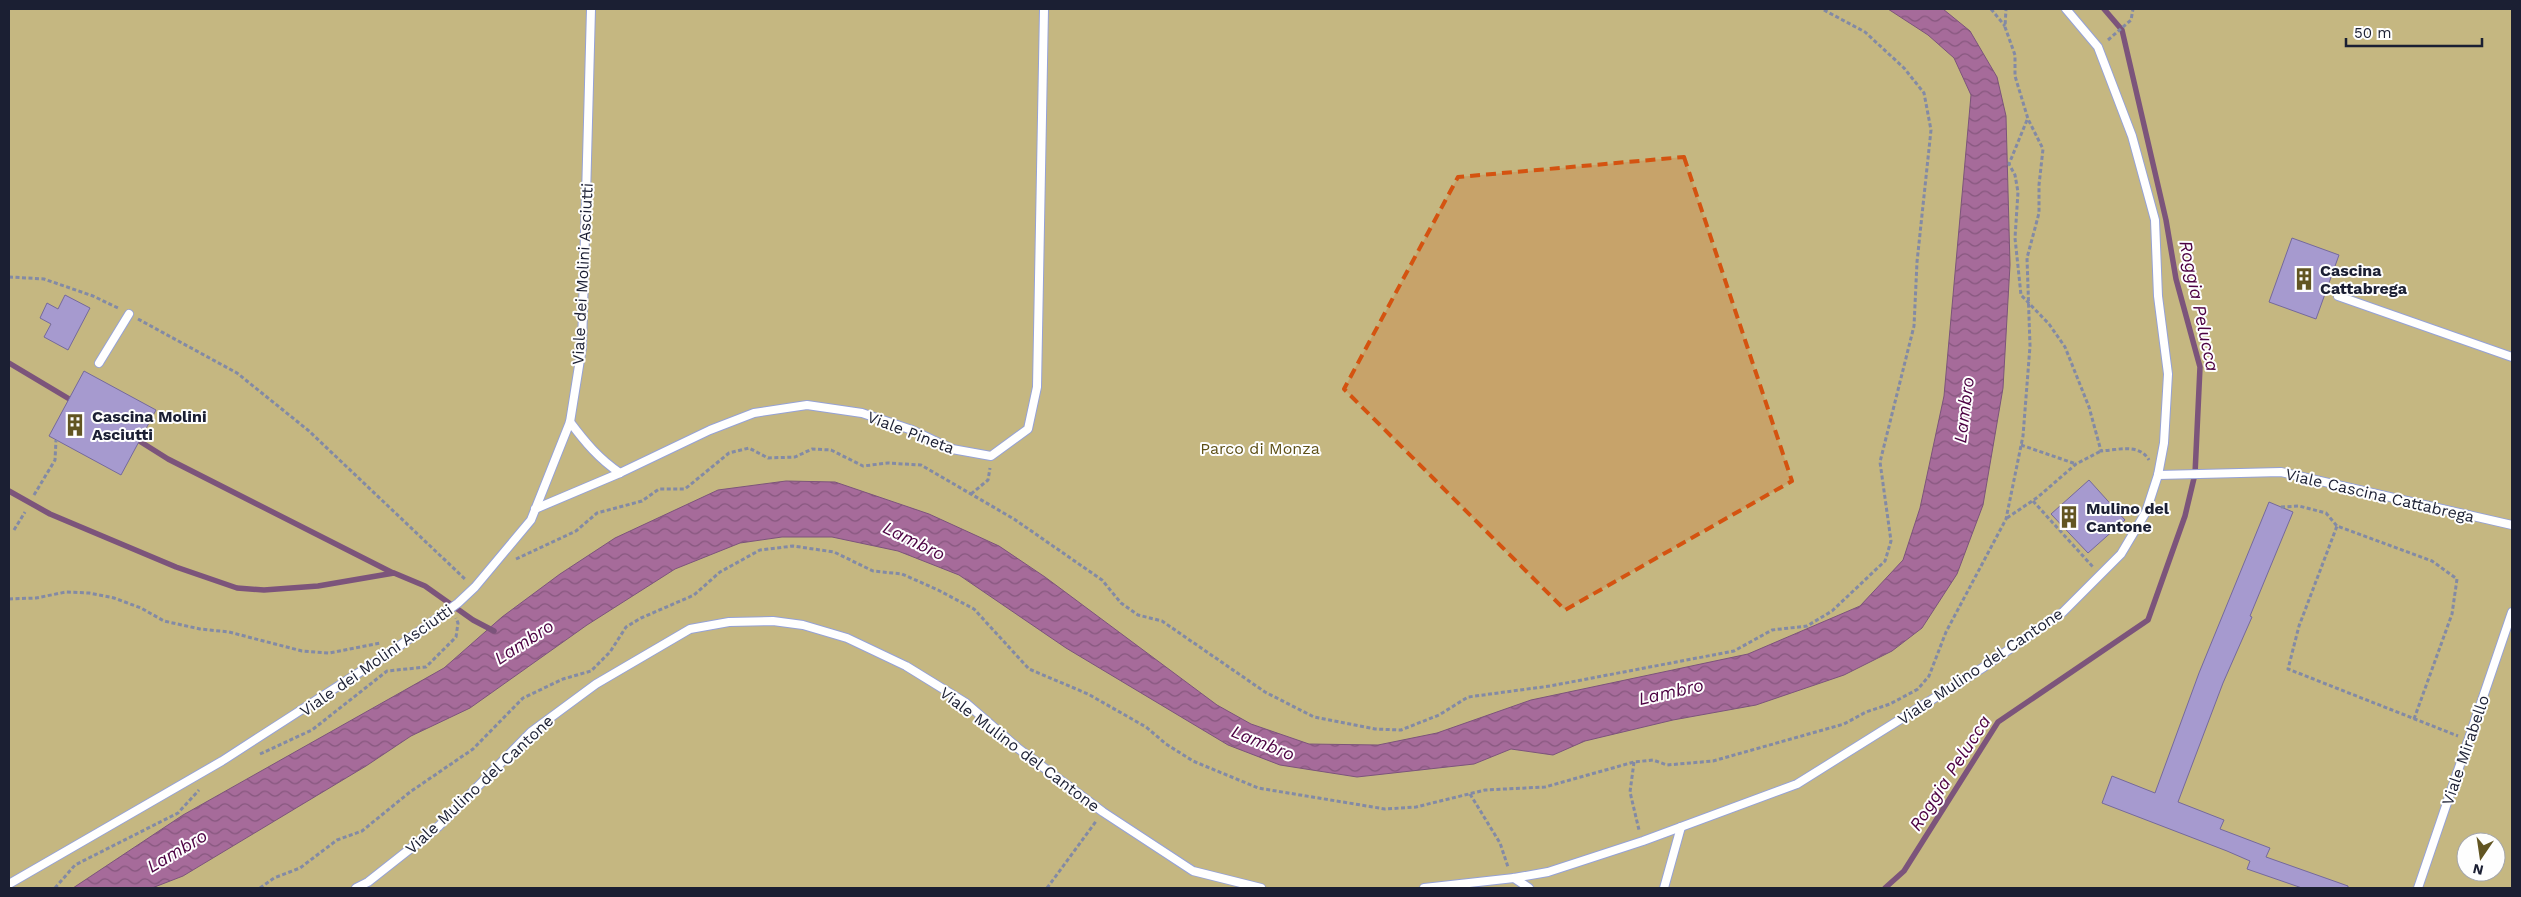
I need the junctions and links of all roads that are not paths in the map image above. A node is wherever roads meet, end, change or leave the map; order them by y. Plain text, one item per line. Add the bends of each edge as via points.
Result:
1 (592, 9) edge
2 (1044, 9) edge
3 (2066, 9) edge
4 (2338, 296) dead end
5 (130, 314) road end
6 (2512, 357) edge
7 (99, 363) dead end
8 (570, 422) junction
9 (620, 473) junction
10 (2158, 475) junction
11 (535, 510) junction
12 (2512, 525) edge
13 (2512, 612) edge
14 (1681, 827) junction
15 (1514, 878) junction
16 (9, 884) edge
17 (356, 888) edge
18 (1261, 888) edge
19 (1424, 888) edge
20 (1529, 888) edge
21 (1664, 888) edge
22 (2418, 888) edge

1 - 8 lane, Viale dei Molini Asciutti via 582,347
2 - 9 lane, Viale Pineta via 1038,387 1028,429 991,456 952,449 912,430 862,413 807,405 754,413 666,449
3 - 10 lane, Viale Mulino del Cantone via 2098,47 2132,136 2155,220 2158,296 2168,374 2164,443
4 - 6 lane
5 - 7 lane
8 - 9 lane via 593,451
8 - 11 lane, Viale dei Molini Asciutti
9 - 11 lane, Viale Pineta
10 - 12 lane, Viale Cascina Cattabrega via 2281,472
10 - 14 lane, Viale Mulino del Cantone via 2146,512 2121,554 2063,612 1992,662 1797,784
11 - 16 lane, Viale dei Molini Asciutti via 531,520 475,587 391,652 294,716
13 - 22 lane, Viale Mirabello
14 - 15 lane, Viale Mulino del Cantone via 1548,872
14 - 21 lane
15 - 19 lane, Viale Mulino del Cantone
15 - 20 lane
17 - 18 lane, Viale Mulino del Cantone via 439,826 531,732 596,684 690,629 729,622 773,621 803,625 847,638 906,666 966,704 1019,750 1103,812 1193,871

